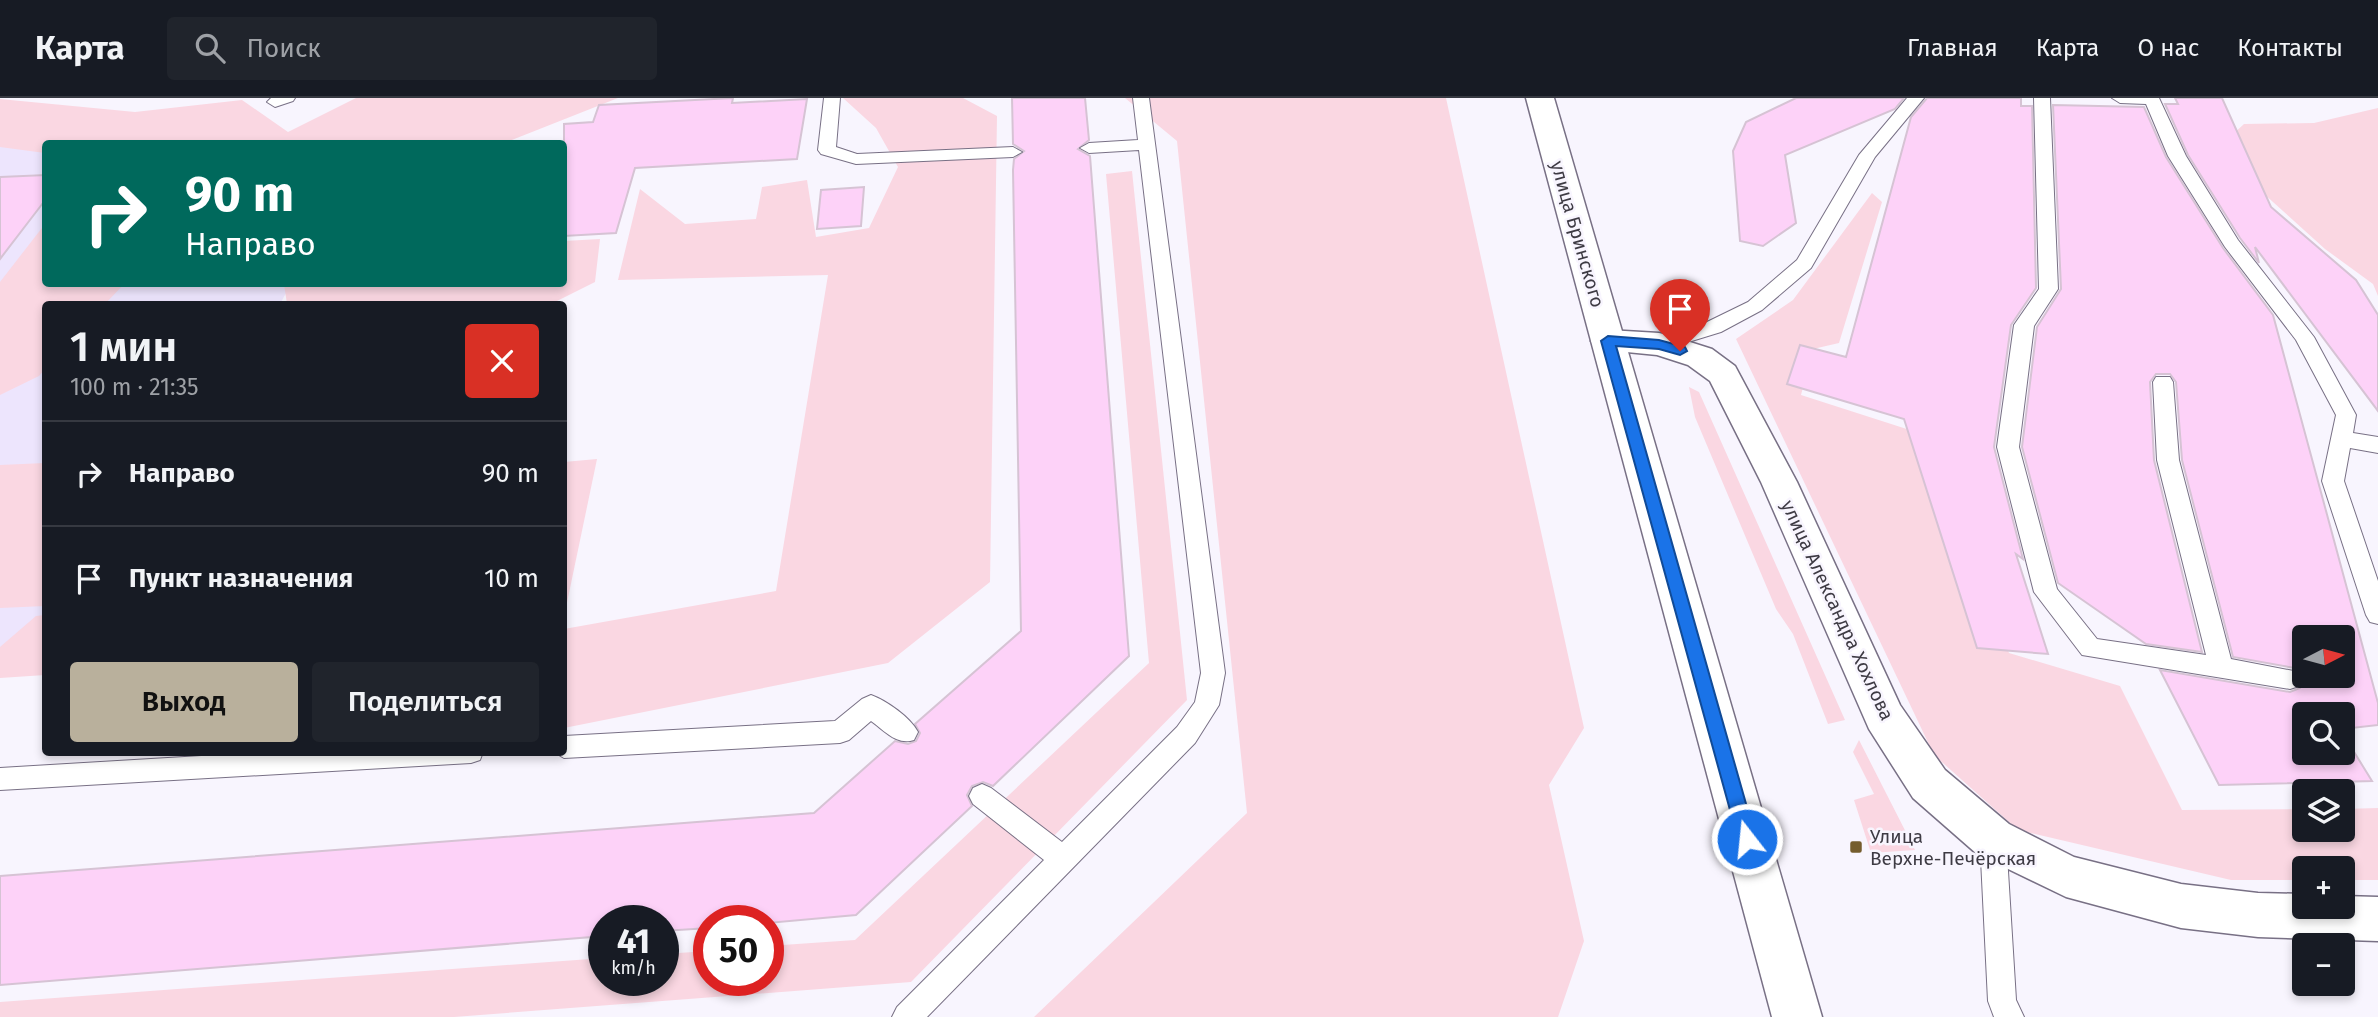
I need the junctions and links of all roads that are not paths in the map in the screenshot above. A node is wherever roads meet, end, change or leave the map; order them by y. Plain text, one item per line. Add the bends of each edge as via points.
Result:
1 (832, 98) edge
2 (1141, 98) edge
3 (1540, 98) edge
4 (1916, 98) edge
5 (2042, 98) edge
6 (2120, 98) edge
7 (2151, 99) edge
8 (1145, 145) junction
9 (1089, 148) dead end
10 (1013, 152) dead end
11 (1608, 341) junction
12 (1659, 344) junction
13 (2163, 382) dead end
14 (2342, 439) junction
15 (2378, 445) edge
16 (2378, 615) edge
17 (2221, 667) junction
18 (2290, 678) dead end
19 (905, 733) dead end
20 (567, 747) edge
21 (401, 756) edge
22 (0, 779) edge
23 (982, 796) dead end
24 (1993, 839) junction
25 (1064, 859) junction
26 (2378, 919) edge
27 (907, 1017) edge
28 (1797, 1017) edge
29 (2009, 1017) edge

1 - 10 lane via 827,150 856,159
2 - 8 lane
3 - 11 main road, улица Бринского
4 - 12 lane via 1868,155 1804,264 1755,306 1714,327
5 - 17 lane via 2049,289 2024,325 2008,447 2046,592 2090,648
6 - 7 lane
7 - 14 lane via 2177,156 2231,243 2304,337 2346,415
8 - 9 lane
8 - 25 lane via 1213,673 1207,705 1186,735
11 - 12 main road, улица Александра Хохлова
11 - 28 main road, улица Бринского
12 - 24 main road, улица Александра Хохлова via 1700,357 1723,374 1779,482 1884,716 1929,784
13 - 17 lane via 2168,460
14 - 15 lane
14 - 16 lane via 2333,481
17 - 18 lane
19 - 20 lane via 870,706 840,732
21 - 22 lane
23 - 25 lane
24 - 26 main road, улица Александра Хохлова via 2066,876 2181,906 2258,915
24 - 29 lane via 2002,1002
25 - 27 lane

